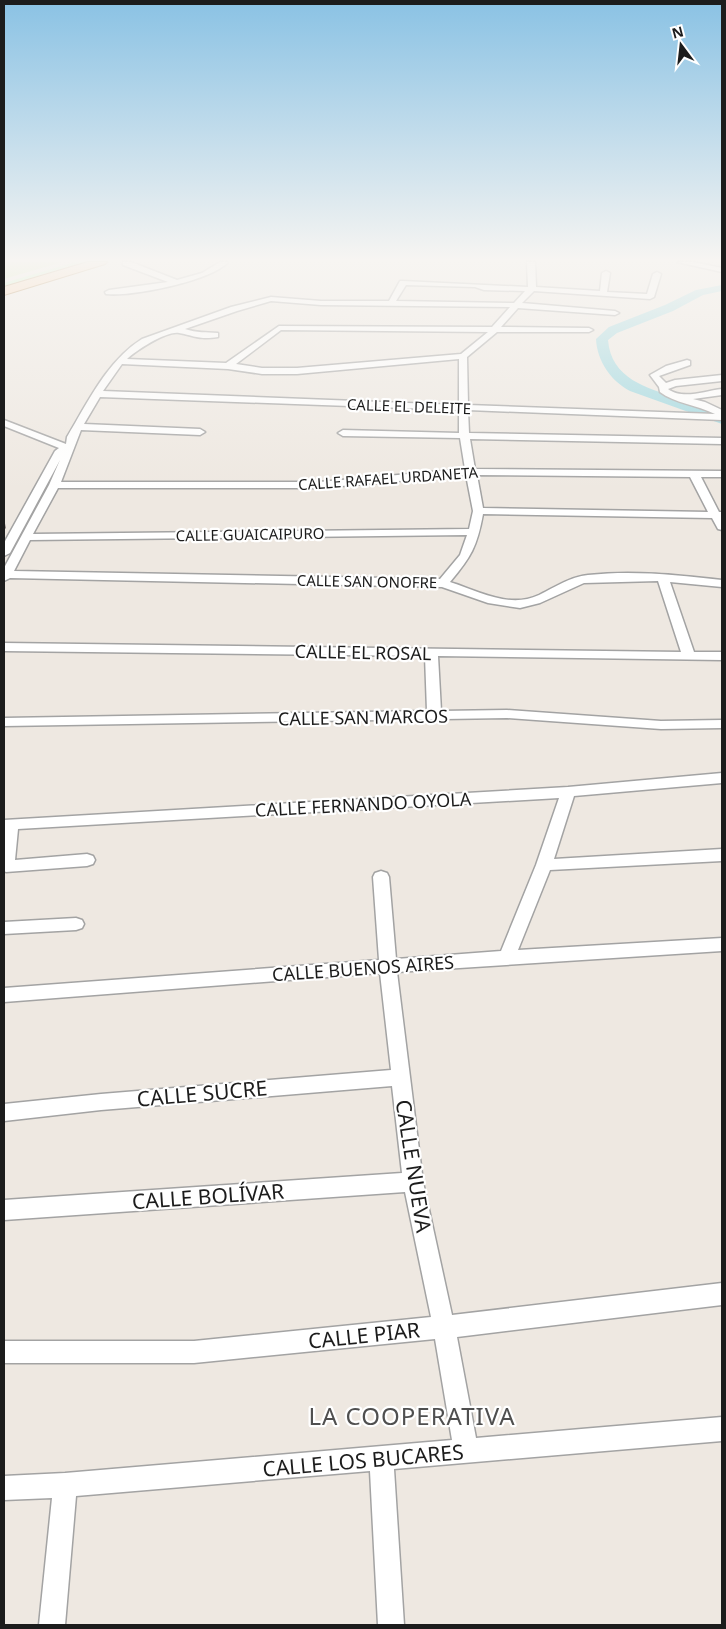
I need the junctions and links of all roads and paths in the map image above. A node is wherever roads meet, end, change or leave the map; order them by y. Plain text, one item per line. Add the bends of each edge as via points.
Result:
1 (153, 338) edge
2 (266, 338) edge
3 (486, 338) edge
4 (462, 356) junction
5 (120, 361) junction
6 (687, 363) dead end
7 (228, 366) junction
8 (722, 378) edge
9 (664, 386) junction
10 (722, 392) edge
11 (96, 394) junction
12 (682, 398) junction
13 (462, 408) junction
14 (722, 416) edge
15 (4, 423) edge
16 (79, 427) junction
17 (4, 430) edge
18 (200, 432) dead end
19 (343, 433) dead end
20 (464, 435) junction
21 (722, 441) edge
22 (65, 451) junction
23 (471, 472) junction
24 (694, 474) junction
25 (722, 474) edge
26 (54, 485) junction
27 (478, 512) junction
28 (719, 515) edge
29 (722, 527) edge
30 (474, 532) junction
31 (26, 537) junction
32 (4, 553) edge
33 (4, 575) edge
34 (663, 577) junction
35 (443, 583) junction
36 (722, 583) edge
37 (4, 647) edge
38 (431, 653) junction
39 (689, 656) junction
40 (722, 656) edge
41 (434, 715) junction
42 (4, 722) edge
43 (722, 724) edge
44 (722, 778) edge
45 (568, 792) junction
46 (7, 825) edge
47 (722, 855) edge
48 (87, 860) dead end
49 (544, 865) junction
50 (382, 877) dead end
51 (76, 924) dead end
52 (4, 928) edge
53 (722, 945) edge
54 (507, 957) junction
55 (388, 966) junction
56 (4, 995) edge
57 (400, 1077) junction
58 (4, 1113) edge
59 (413, 1182) junction
60 (4, 1210) edge
61 (722, 1294) edge
62 (444, 1327) junction
63 (4, 1352) edge
64 (722, 1428) edge
65 (466, 1452) junction
66 (381, 1459) junction
67 (65, 1485) junction
68 (4, 1488) edge
69 (52, 1625) edge
70 (391, 1625) edge

1 - 5 street via 134,348
2 - 7 street
3 - 4 street
4 - 7 street via 297,371 262,371
4 - 13 street
5 - 7 street
5 - 11 street
6 - 9 street via 654,375
8 - 9 street
9 - 12 street via 666,394
10 - 12 street
11 - 13 street, CALLE EL DELEITE
11 - 16 street
12 - 14 street via 702,404
13 - 14 street, CALLE EL DELEITE
13 - 20 street
15 - 22 street
16 - 18 street
16 - 22 street
17 - 22 street
19 - 20 street
20 - 21 street
20 - 23 street
22 - 26 street
22 - 32 street
23 - 24 street, CALLE RAFAEL URDANETA
23 - 26 street, CALLE RAFAEL URDANETA via 319,485
23 - 27 street
24 - 25 street, CALLE RAFAEL URDANETA
24 - 28 street
26 - 31 street
27 - 28 street
27 - 30 street
28 - 29 street
30 - 31 street, CALLE GUAICAIPURO
30 - 35 street via 465,556
31 - 33 street
33 - 35 street, CALLE SAN ONOFRE
34 - 35 street, CALLE SAN ONOFRE via 581,580 535,601 520,604 505,603
34 - 36 street, CALLE SAN ONOFRE
34 - 39 street
37 - 38 street, CALLE EL ROSAL
38 - 39 street, CALLE EL ROSAL
38 - 41 street
39 - 40 street, CALLE EL ROSAL
41 - 42 street, CALLE SAN MARCOS
41 - 43 street, CALLE SAN MARCOS via 507,714 662,725
44 - 45 street, CALLE FERNANDO OYOLA
45 - 46 street, CALLE FERNANDO OYOLA
45 - 49 street
46 - 48 street via 6,866
47 - 49 street
49 - 54 street
50 - 55 street, CALLE NUEVA
51 - 52 street
53 - 54 street, CALLE BUENOS AIRES
54 - 55 street, CALLE BUENOS AIRES
55 - 56 street, CALLE BUENOS AIRES
55 - 57 street, CALLE NUEVA
57 - 58 street, CALLE SUCRE
57 - 59 street, CALLE NUEVA
59 - 60 street, CALLE BOLÍVAR
59 - 62 street, CALLE NUEVA
61 - 62 street, CALLE PIAR
62 - 63 street, CALLE PIAR via 194,1352
62 - 65 street, CALLE NUEVA
64 - 65 street, CALLE LOS BUCARES
65 - 66 street, CALLE LOS BUCARES
66 - 67 street, CALLE LOS BUCARES
66 - 70 street
67 - 68 street, CALLE LOS BUCARES
67 - 69 street

